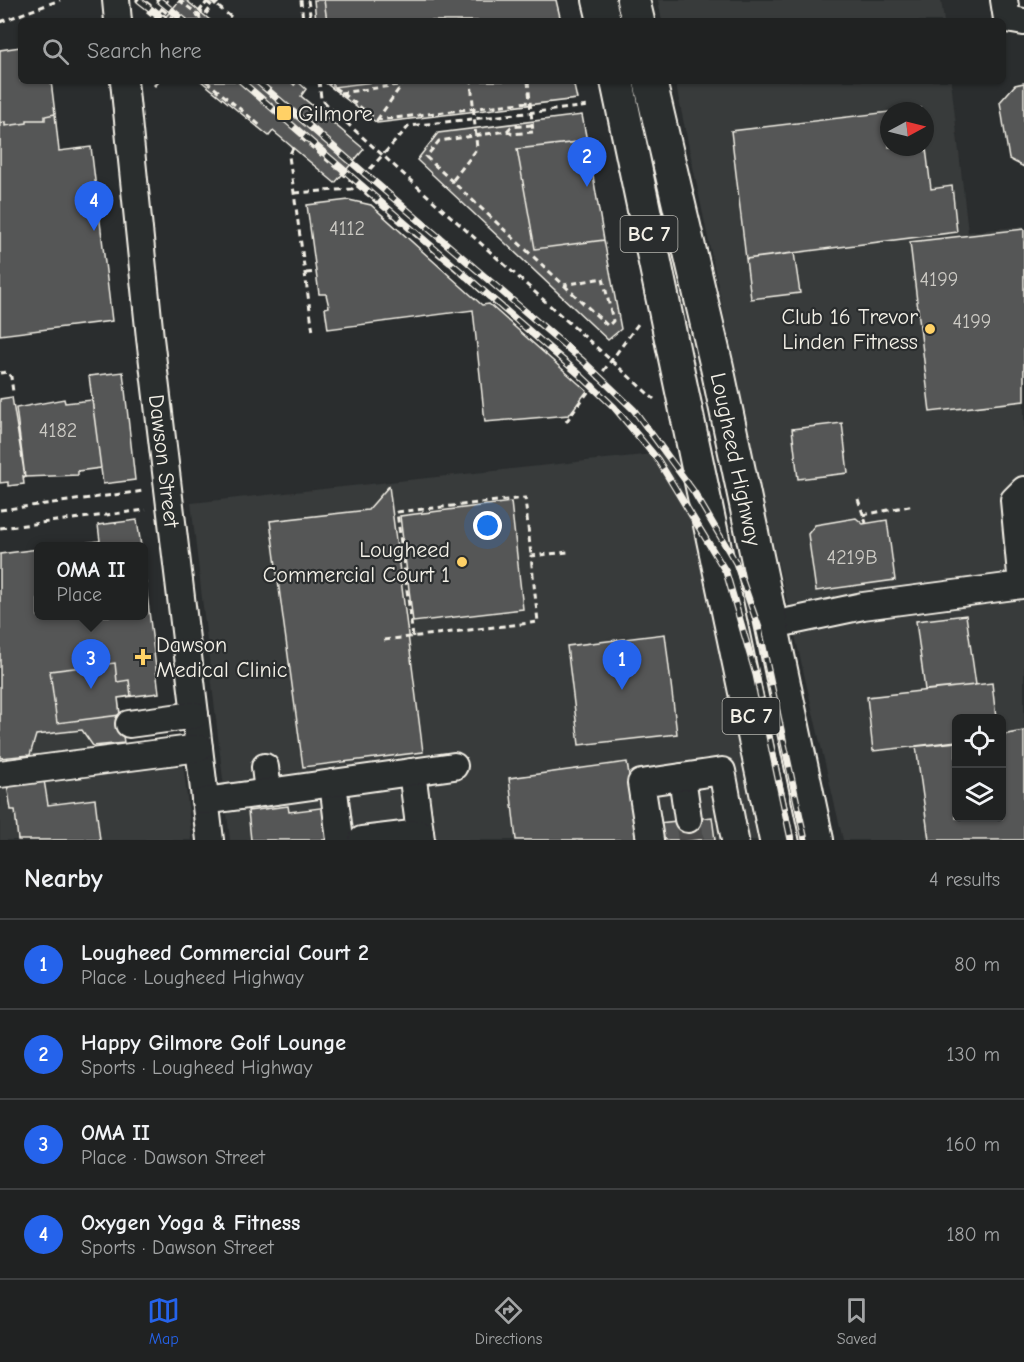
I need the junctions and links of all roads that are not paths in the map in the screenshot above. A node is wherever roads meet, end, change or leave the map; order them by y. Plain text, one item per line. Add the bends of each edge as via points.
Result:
1 (116, 0) edge
2 (599, 0) edge
3 (633, 0) edge
4 (1004, 0) edge
5 (118, 18) edge
6 (603, 18) edge
7 (637, 18) edge
8 (1006, 18) edge
9 (1006, 19) edge
10 (1024, 22) edge
11 (124, 84) edge
12 (617, 84) edge
13 (651, 84) edge
14 (1024, 490) edge
15 (1021, 542) edge
16 (773, 626) junction
17 (195, 715) junction
18 (129, 724) dead end
19 (199, 748) junction
20 (264, 766) dead end
21 (454, 766) dead end
22 (412, 772) junction
23 (0, 774) edge
24 (682, 777) junction
25 (333, 783) junction
26 (268, 792) junction
27 (205, 801) junction
28 (688, 819) tunnel mouth
29 (420, 837) edge
30 (210, 840) edge
31 (340, 840) edge
32 (362, 840) edge
33 (650, 840) edge
34 (735, 840) edge
35 (776, 840) edge
36 (817, 840) edge

1 - 5 street
2 - 6 main road
3 - 7 main road
4 - 8 street
9 - 10 street
11 - 17 street, Dawson Street
12 - 35 main road, Lougheed Highway / BC 7
13 - 16 main road, Lougheed Highway / BC 7
14 - 15 street via 1014,500
15 - 16 street via 1022,585 863,606
16 - 36 main road, Lougheed Highway / BC 7
17 - 18 street
17 - 19 street, Dawson Street
19 - 23 street
19 - 27 street, Dawson Street
20 - 26 street
21 - 22 street
22 - 25 street
22 - 29 street
24 - 28 street
24 - 33 street via 641,783
24 - 34 street via 722,771
25 - 26 street
25 - 31 street
26 - 27 street
27 - 30 street, Dawson Street
29 - 32 street

